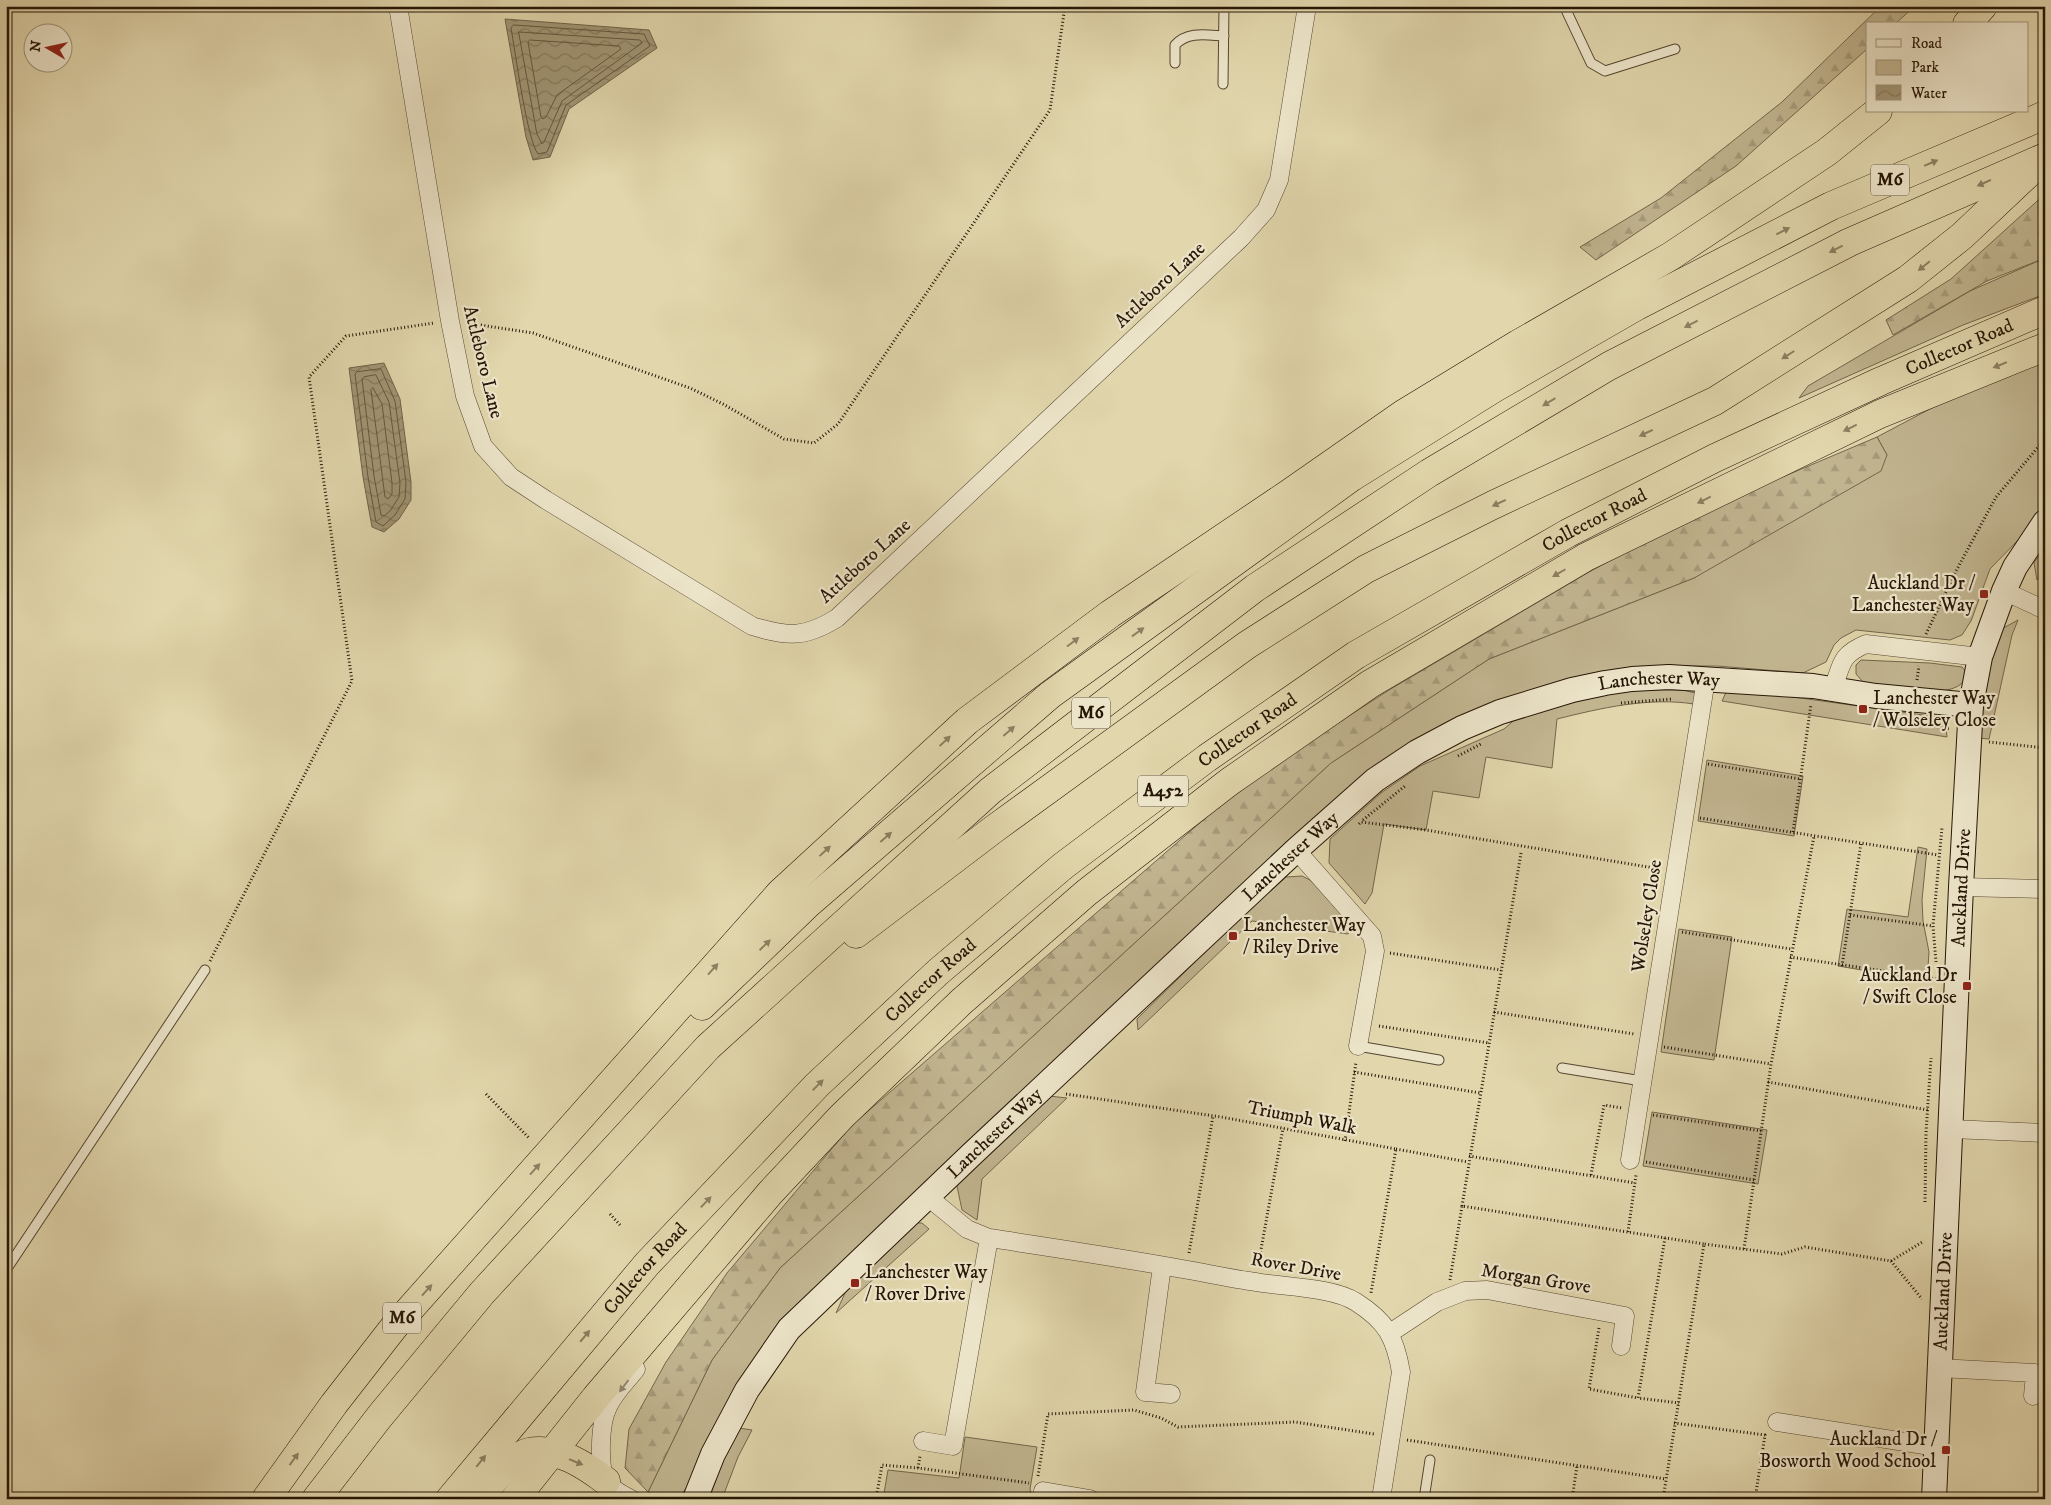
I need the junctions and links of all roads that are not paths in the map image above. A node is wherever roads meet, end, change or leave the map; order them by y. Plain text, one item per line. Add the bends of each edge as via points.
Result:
1 (398, 6) edge
2 (1224, 6) edge
3 (1306, 6) edge
4 (1566, 6) edge
5 (1983, 6) edge
6 (1968, 22) edge
7 (1224, 36) junction
8 (1675, 49) dead end
9 (1175, 63) dead end
10 (1223, 84) dead end
11 (1877, 112) edge
12 (2045, 115) edge
13 (2045, 157) edge
14 (2045, 310) edge
15 (2045, 347) edge
16 (2045, 522) edge
17 (2004, 591) junction
18 (2045, 610) edge
19 (1980, 657) junction
20 (1706, 679) junction
21 (1815, 699) junction
22 (1972, 705) junction
23 (1296, 850) junction
24 (1961, 887) junction
25 (2045, 889) edge
26 (206, 970) road end
27 (1358, 1046) joint
28 (708, 1047) junction
29 (1439, 1060) dead end
30 (1562, 1068) dead end
31 (1635, 1080) junction
32 (1951, 1122) junction
33 (2045, 1133) edge
34 (553, 1149) junction
35 (1634, 1160) road end
36 (770, 1193) junction
37 (928, 1197) junction
38 (989, 1238) junction
39 (1162, 1266) junction
40 (6, 1270) edge
41 (1390, 1333) junction
42 (1620, 1346) dead end
43 (1939, 1368) junction
44 (1171, 1394) dead end
45 (2033, 1396) dead end
46 (1777, 1422) dead end
47 (923, 1441) dead end
48 (1938, 1447) junction
49 (551, 1452) junction
50 (1430, 1460) dead end
51 (606, 1481) junction
52 (1042, 1491) dead end
53 (266, 1499) edge
54 (316, 1499) edge
55 (450, 1499) edge
56 (479, 1499) edge
57 (515, 1499) edge
58 (631, 1499) edge
59 (695, 1499) edge
60 (1088, 1499) edge
61 (1381, 1499) edge
62 (1424, 1499) edge
63 (1934, 1499) edge

1 - 3 street, Attleboro Lane via 450,321 465,396 483,446 511,477 752,626 796,635 819,629 837,618 1241,238 1266,210 1278,180
2 - 7 lane
4 - 8 lane via 1591,63 1605,71
5 - 6 highway
7 - 9 lane via 1191,35 1181,38 1175,45
7 - 10 lane
34 -> 11 highway via 780,893 967,721 1110,614 1403,414 1671,256 1827,152
34 -> 12 highway, M6 via 808,904 1050,695 1352,477 1493,389 1645,302 1831,206
13 -> 28 highway via 1962,236 1908,279 1715,401 1493,505 1366,569 1247,645 994,829
13 -> 28 highway, M6 via 1850,242 1608,366 1429,473 1280,572 990,791
55 -> 14 highway, Collector Road / A452 via 647,1264 817,1085 938,972 1041,885 1207,758 1356,655 1568,533 1880,381
15 -> 36 highway, Collector Road / A452 via 1880,414 1586,557 1370,684 1229,782 1086,893 961,1002 842,1116
16 - 17 street, Auckland Drive via 2015,567
17 - 18 street
17 - 19 street, Auckland Drive
19 - 21 street via 1866,644 1850,651
19 - 22 street, Auckland Drive
20 - 21 street, Lanchester Way
20 - 23 street, Lanchester Way via 1669,677 1605,683 1500,712 1418,752 1376,780
20 - 31 street, Wolseley Close via 1666,930
21 - 22 street, Lanchester Way via 1913,711
22 - 24 street, Auckland Drive via 1960,735
23 - 27 street via 1372,936 1374,951
23 - 37 street, Lanchester Way
24 - 25 street
24 - 32 street, Auckland Drive
26 - 40 lane
27 - 29 lane
28 - 54 highway, M6 via 482,1292
30 - 31 lane
31 - 35 street, Wolseley Close
32 - 33 street
32 - 43 street, Auckland Drive
53 -> 34 highway, M6 via 394,1327
36 - 49 highway, Collector Road / A452
36 -> 51 street via 608,1406 602,1425
37 - 38 street, Rover Drive via 967,1228
37 - 59 street, Lanchester Way via 789,1329 747,1390 713,1454
38 - 39 street, Rover Drive
38 - 47 street via 953,1446
39 - 41 street, Rover Drive via 1339,1294 1355,1301 1381,1321
39 - 44 street via 1145,1392
41 - 42 street, Morgan Grove via 1437,1302 1465,1291 1488,1290 1625,1316
41 - 61 street, Rover Drive via 1401,1372
43 - 45 street, Auckland Drive via 2035,1373
43 - 48 street, Auckland Drive
46 - 48 street
48 - 63 street, Auckland Drive
49 -> 51 highway via 586,1466
49 - 56 highway via 528,1452 501,1471
49 - 57 highway, Collector Road / A452
50 - 62 lane
51 - 58 street
52 - 60 street

